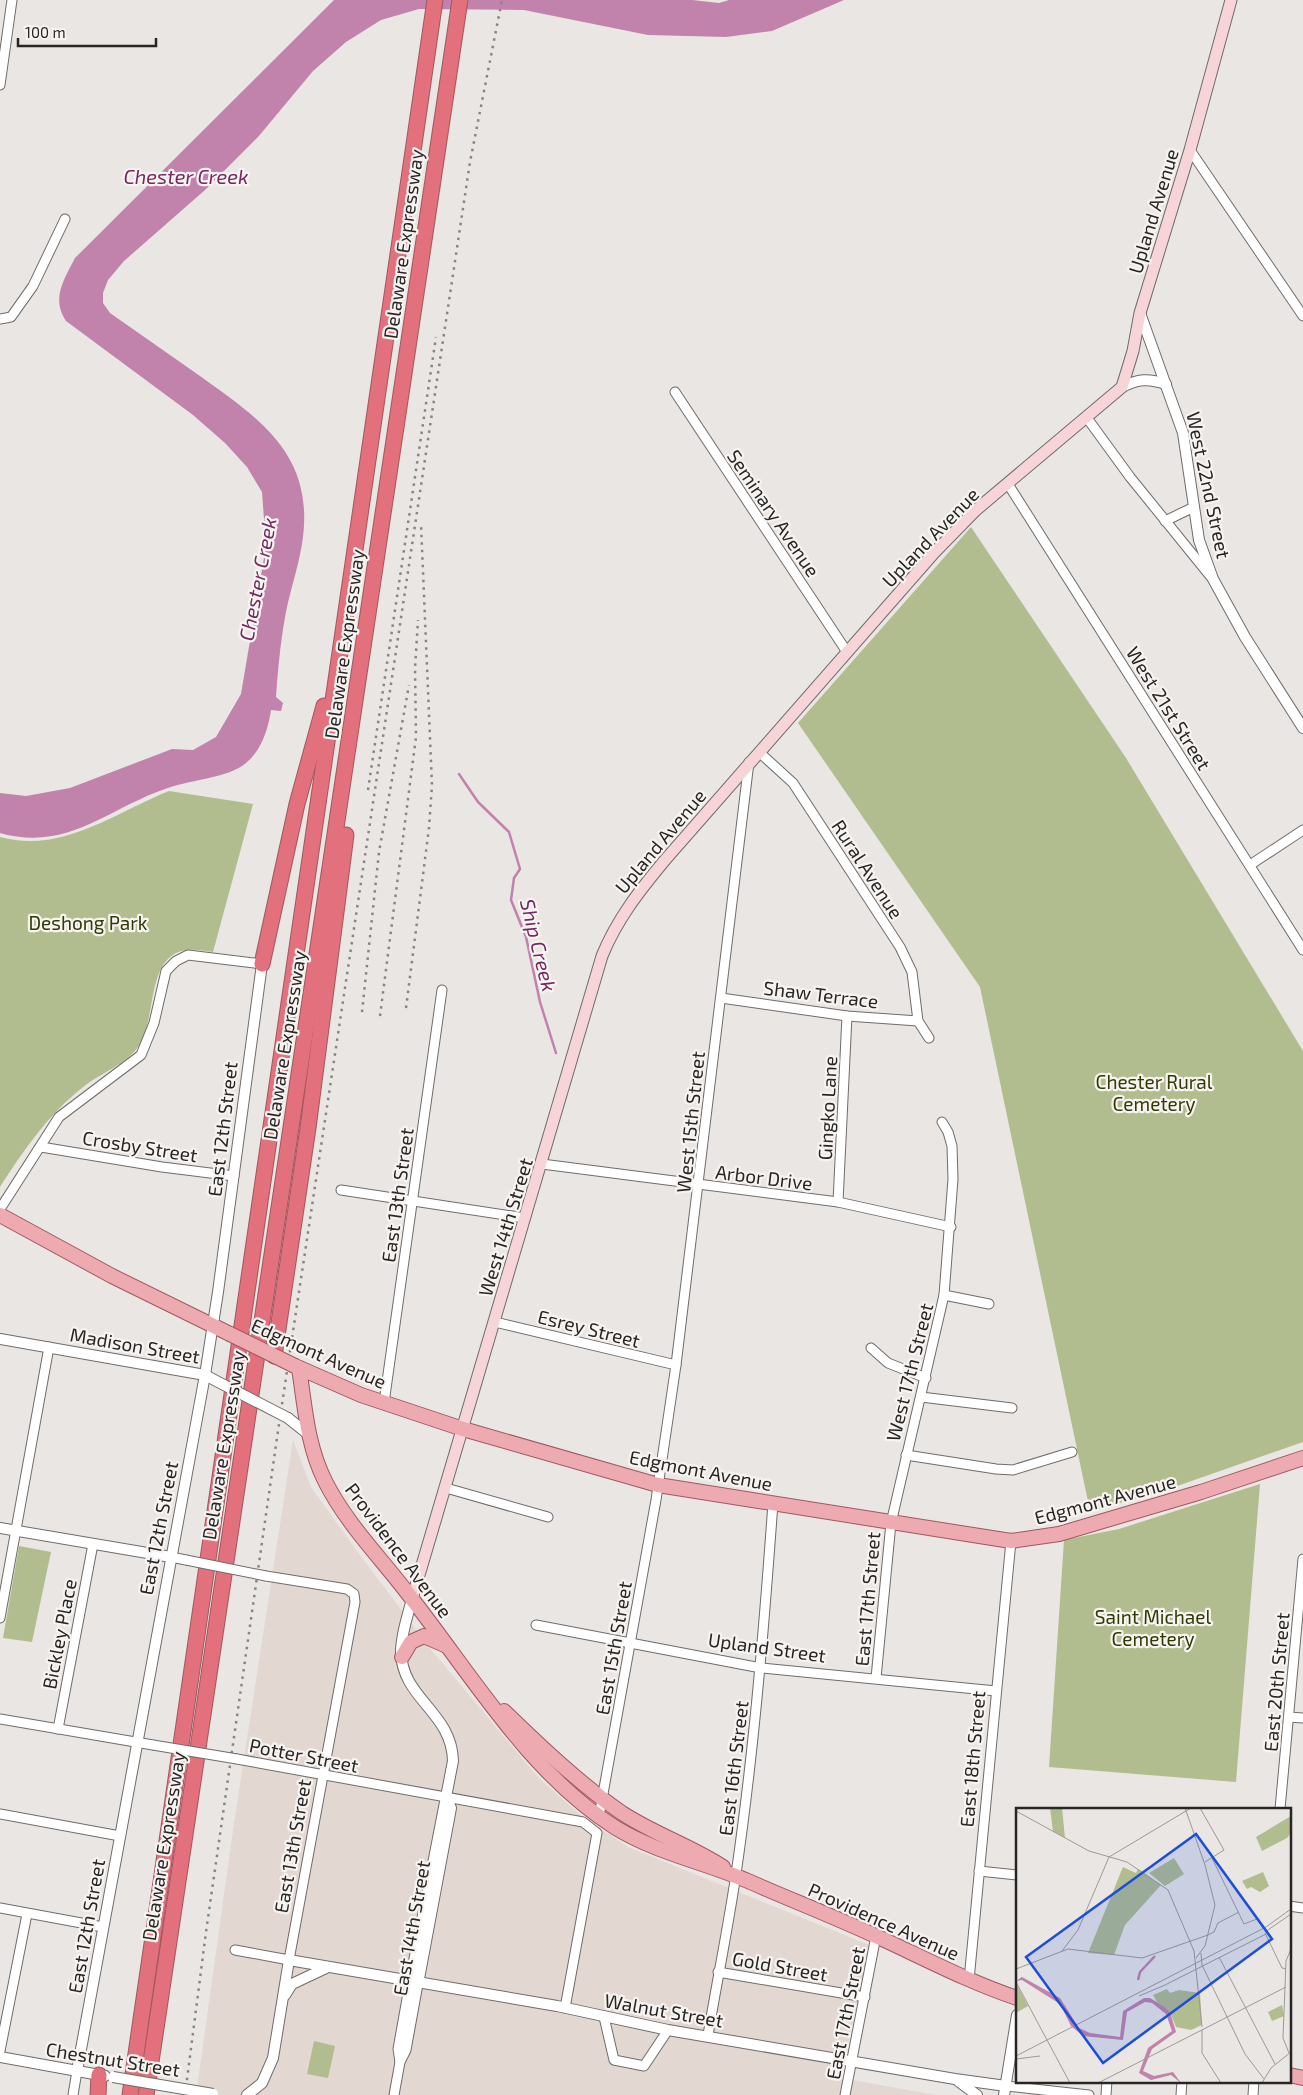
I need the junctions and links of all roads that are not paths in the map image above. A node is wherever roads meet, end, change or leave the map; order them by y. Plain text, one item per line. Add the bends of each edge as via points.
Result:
1 (12, 0) edge
2 (435, 0) edge
3 (460, 0) edge
4 (1231, 0) edge
5 (0, 85) edge
6 (1190, 150) junction
7 (64, 219) dead end
8 (1140, 313) junction
9 (1303, 316) edge
10 (0, 319) edge
11 (1166, 384) junction
12 (1122, 387) junction
13 (675, 392) dead end
14 (1087, 418) junction
15 (1008, 484) junction
16 (1194, 507) junction
17 (1165, 521) junction
18 (1213, 579) junction
19 (347, 608) junction
20 (847, 652) junction
21 (1303, 728) edge
22 (352, 731) junction
23 (759, 752) junction
24 (750, 762) junction
25 (1303, 830) edge
26 (1250, 865) junction
27 (1303, 950) edge
28 (262, 964) junction
29 (442, 990) dead end
30 (720, 998) junction
31 (847, 1016) junction
32 (918, 1021) junction
33 (579, 1036) joint
34 (929, 1038) dead end
35 (942, 1122) dead end
36 (40, 1147) junction
37 (542, 1164) junction
38 (234, 1176) junction
39 (700, 1185) junction
40 (341, 1190) dead end
41 (414, 1200) junction
42 (838, 1202) junction
43 (0, 1209) edge
44 (0, 1215) edge
45 (525, 1218) junction
46 (950, 1227) junction
47 (944, 1295) junction
48 (989, 1304) dead end
49 (495, 1322) junction
50 (213, 1324) junction
51 (0, 1338) edge
52 (49, 1347) junction
53 (871, 1348) dead end
54 (274, 1356) junction
55 (676, 1365) junction
56 (297, 1367) junction
57 (205, 1375) junction
58 (926, 1378) junction
59 (921, 1397) junction
60 (384, 1403) junction
61 (1012, 1408) dead end
62 (463, 1429) junction
63 (308, 1434) junction
64 (1072, 1452) dead end
65 (906, 1455) junction
66 (1303, 1458) edge
67 (658, 1485) junction
68 (446, 1488) junction
69 (773, 1503) junction
70 (548, 1517) dead end
71 (891, 1523) junction
72 (0, 1528) edge
73 (16, 1530) junction
74 (1011, 1541) junction
75 (93, 1544) junction
76 (171, 1557) junction
77 (1303, 1559) edge
78 (412, 1599) junction
79 (0, 1618) edge
80 (536, 1625) dead end
81 (630, 1642) junction
82 (448, 1646) junction
83 (402, 1657) junction
84 (761, 1668) junction
85 (876, 1678) junction
86 (478, 1685) junction
87 (996, 1691) junction
88 (1289, 1717) junction
89 (1303, 1718) edge
90 (0, 1719) edge
91 (58, 1730) junction
92 (136, 1744) junction
93 (323, 1775) junction
94 (447, 1798) junction
95 (603, 1798) junction
96 (1280, 1808) edge
97 (0, 1814) edge
98 (600, 1816) junction
99 (120, 1836) junction
100 (979, 1871) junction
101 (1016, 1875) edge
102 (736, 1876) junction
103 (1290, 1906) edge
104 (0, 1908) edge
105 (1303, 1908) edge
106 (27, 1914) junction
107 (103, 1927) junction
108 (876, 1936) junction
109 (235, 1950) dead end
110 (289, 1960) junction
111 (327, 1968) junction
112 (718, 1972) junction
113 (970, 1980) junction
114 (414, 1983) junction
115 (865, 1997) junction
116 (283, 1998) junction
117 (1016, 1998) edge
118 (565, 2008) junction
119 (604, 2017) junction
120 (1016, 2021) edge
121 (668, 2030) junction
122 (708, 2035) junction
123 (0, 2051) edge
124 (0, 2057) edge
125 (851, 2062) junction
126 (77, 2071) junction
127 (1290, 2075) edge
128 (106, 2076) junction
129 (1303, 2078) edge
130 (955, 2079) junction
131 (1107, 2082) edge
132 (1182, 2082) edge
133 (1254, 2082) edge
134 (167, 2090) edge
135 (1005, 2090) edge
136 (216, 2094) edge
137 (73, 2095) edge
138 (98, 2095) edge
139 (130, 2095) edge
140 (146, 2095) edge
141 (247, 2095) edge
142 (394, 2095) edge
143 (845, 2095) edge
144 (977, 2095) edge
145 (1089, 2095) edge
146 (1106, 2095) edge
147 (1181, 2095) edge
148 (1254, 2095) edge

1 - 5 street
2 - 19 highway, Delaware Expressway
3 - 22 highway, Delaware Expressway
4 - 6 main road, Upland Avenue
6 - 8 main road, Upland Avenue
6 - 9 street
7 - 10 street via 33,286 11,317
8 - 11 street, West 22nd Street
8 - 12 main road, Upland Avenue
11 - 12 street via 1138,379
11 - 16 street, West 22nd Street via 1183,433
12 - 14 main road, Upland Avenue
13 - 20 street, Seminary Avenue
14 - 15 main road, Upland Avenue
14 - 17 street, West 22nd Street
15 - 20 main road, Upland Avenue via 969,517
15 - 26 street, West 21st Street
16 - 17 street
16 - 18 street, West 22nd Street via 1199,540
17 - 18 street, West 22nd Street
18 - 21 street, West 22nd Street via 1245,637
19 - 28 highway via 319,729 295,812
19 - 139 highway, Delaware Expressway
20 - 23 main road, Upland Avenue
22 - 54 highway via 349,817
22 - 140 highway, Delaware Expressway
23 - 24 main road, Upland Avenue
23 - 32 street, Rural Avenue via 793,783 900,948 912,972
24 - 30 street, West 15th Street
24 - 33 main road, Upland Avenue via 644,884 619,920 602,956
25 - 26 street
26 - 27 street, West 21st Street
28 - 36 street via 188,955 176,961 166,971 154,1023 141,1055 59,1117
28 - 38 street, East 12th Street
29 - 41 street, East 13th Street
30 - 31 street, Shaw Terrace
30 - 39 street, West 15th Street
31 - 32 street, Shaw Terrace
31 - 42 street, Gingko Lane
32 - 34 street
33 - 37 main road, West 14th Street
35 - 46 street, West 17th Street via 952,1146
36 - 38 street, Crosby Street
36 - 43 street
37 - 39 street, Arbor Drive
37 - 45 main road, West 14th Street
38 - 50 street, East 12th Street
39 - 42 street, Arbor Drive
39 - 55 street, West 15th Street
40 - 41 street
41 - 45 street
41 - 60 street, East 13th Street
42 - 46 street, Arbor Drive
44 - 50 main road, Edgmont Avenue via 88,1263
45 - 49 main road, West 14th Street
46 - 47 street, West 17th Street
47 - 48 street
47 - 58 street, West 17th Street
49 - 55 street, Esrey Street
49 - 62 main road, West 14th Street
50 - 54 main road, Edgmont Avenue, bridge
50 - 57 street, East 12th Street
51 - 52 street, Madison Street
52 - 57 street, Madison Street
52 - 73 street
53 - 58 street via 888,1363
54 - 56 main road, Edgmont Avenue, bridge
55 - 67 street, West 15th Street
56 - 60 main road, Edgmont Avenue
56 - 63 main road, Providence Avenue
57 - 63 street, Madison Street, bridge via 288,1418
57 - 76 street, East 12th Street
58 - 59 street, West 17th Street
59 - 61 street
59 - 65 street, West 17th Street
60 - 62 main road, Edgmont Avenue
62 - 67 main road, Edgmont Avenue
62 - 68 main road, East 14th Street
63 - 78 main road, Providence Avenue via 314,1456 333,1496
64 - 65 street via 1013,1470
65 - 71 street, West 17th Street
66 - 74 main road, Edgmont Avenue via 1059,1534
67 - 69 main road, Edgmont Avenue
67 - 81 street, East 15th Street
68 - 70 street
68 - 78 main road, East 14th Street
69 - 71 main road, Edgmont Avenue
69 - 84 street, East 16th Street
71 - 74 main road, Edgmont Avenue
71 - 85 street, East 17th Street
72 - 73 street
73 - 75 street
73 - 79 street
74 - 87 street, East 18th Street
75 - 76 street
75 - 91 street, Bickley Place
76 - 92 street, East 12th Street
76 - 93 street, East 13th Street, bridge via 347,1589 354,1594
77 - 88 street, East 20th Street
78 - 82 main road, Providence Avenue
78 - 83 street, East 14th Street
80 - 81 street, Upland Street
81 - 84 street, Upland Street
81 - 95 street, East 15th Street
82 - 83 main road via 424,1636 411,1642
82 - 86 main road, Providence Avenue
83 - 94 street, East 14th Street via 408,1681 450,1736 453,1761
84 - 85 street, Upland Street
84 - 102 street, East 16th Street
85 - 87 street, Upland Street
86 - 95 main road, Providence Avenue via 547,1751
86 - 98 main road, Providence Avenue via 520,1743
87 - 100 street, East 18th Street
88 - 89 street
88 - 96 street, East 20th Street
90 - 91 street, Potter Street
91 - 92 street, Potter Street
92 - 93 street, Potter Street, bridge via 237,1758
92 - 99 street, East 12th Street
93 - 94 street, Potter Street
93 - 110 street, East 13th Street
94 - 114 street, East 14th Street via 442,1808 432,1887
94 - 118 street, Potter Street via 583,1822 598,1833
95 - 98 street, East 15th Street
95 - 102 main road, Providence Avenue via 630,1817 701,1852
97 - 99 street
98 - 102 main road, Providence Avenue via 618,1829 661,1850
99 - 107 street, East 12th Street
100 - 101 street
100 - 113 street, East 18th Street
102 - 108 main road, Providence Avenue
102 - 112 street, East 16th Street
103 - 105 street
104 - 106 street
106 - 107 street
106 - 123 street
107 - 126 street, East 12th Street
108 - 113 main road, Providence Avenue
108 - 115 street, East 17th Street
109 - 110 street, Walnut Street
110 - 111 street, Walnut Street
110 - 116 street, East 13th Street
111 - 114 street, Walnut Street
111 - 116 street via 292,1984
112 - 115 street, Gold Street
112 - 122 street, East 16th Street
113 - 117 main road, Providence Avenue
114 - 118 street, Walnut Street
114 - 142 street, East 14th Street via 398,2049 400,2062
115 - 125 street, East 17th Street
116 - 141 street, East 13th Street via 268,2073 262,2083
118 - 119 street, Walnut Street
119 - 121 street, Walnut Street
119 - 121 street via 614,2060 644,2066
120 - 135 street
121 - 122 street, Walnut Street
122 - 125 street, Walnut Street
124 - 126 street, Chestnut Street
125 - 130 street, Walnut Street
125 - 143 street, East 17th Street
126 - 128 street, Chestnut Street
126 - 137 street, East 12th Street
127 - 129 main road
128 - 134 street, Chestnut Street, bridge
128 - 138 highway
130 - 135 street, Walnut Street
130 - 144 street
131 - 146 street
132 - 147 street
133 - 148 street
134 - 136 street, Chestnut Street, bridge
135 - 145 street, Walnut Street

